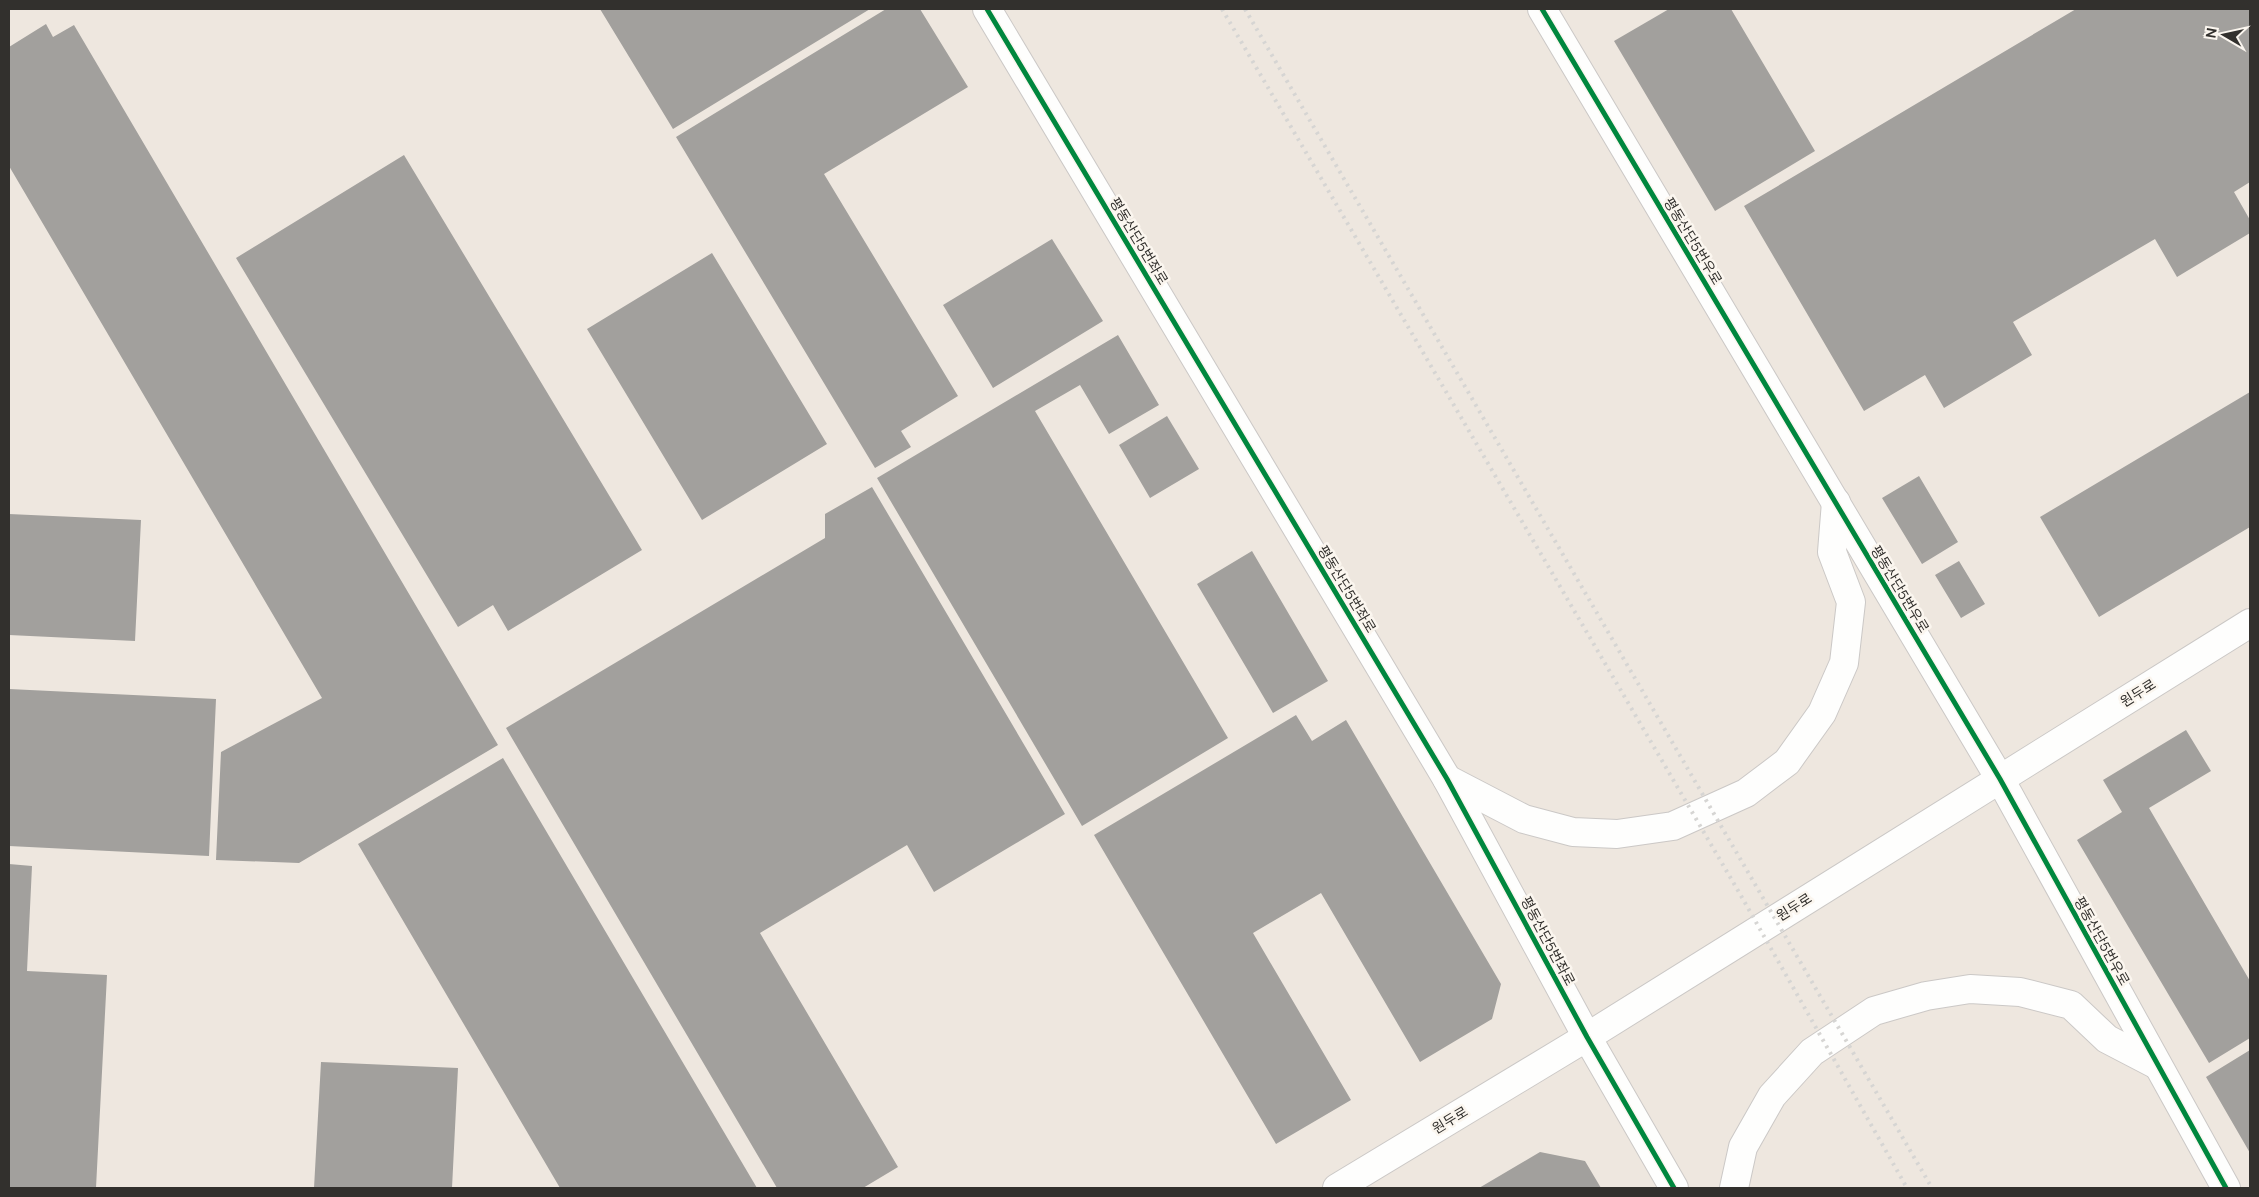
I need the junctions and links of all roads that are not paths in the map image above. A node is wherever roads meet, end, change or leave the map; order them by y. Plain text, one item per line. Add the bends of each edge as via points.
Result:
1 (987, 9) edge
2 (1542, 9) edge
3 (1836, 502) junction
4 (2250, 623) edge
5 (1447, 779) junction
6 (2000, 779) junction
7 (1587, 1037) junction
8 (2157, 1065) junction
9 (1336, 1188) edge
10 (1674, 1188) edge
11 (1734, 1188) edge
12 (2226, 1188) edge

1 - 5 street, 평동산단5번좌로
2 - 3 street, 평동산단5번우로
3 - 5 street via 1832,552 1851,602 1844,663 1822,713 1787,762 1746,793 1673,826 1617,834 1573,832 1524,820
3 - 6 street, 평동산단5번우로
4 - 6 street, 원두로
5 - 7 street, 평동산단5번좌로
6 - 7 street, 원두로
6 - 8 street, 평동산단5번우로
7 - 9 street, 원두로
7 - 10 street, 평동산단5번좌로
8 - 11 street via 2107,1039 2071,1005 2020,992 1970,990 1926,996 1874,1011 1812,1052 1772,1096 1743,1147
8 - 12 street, 평동산단5번우로

